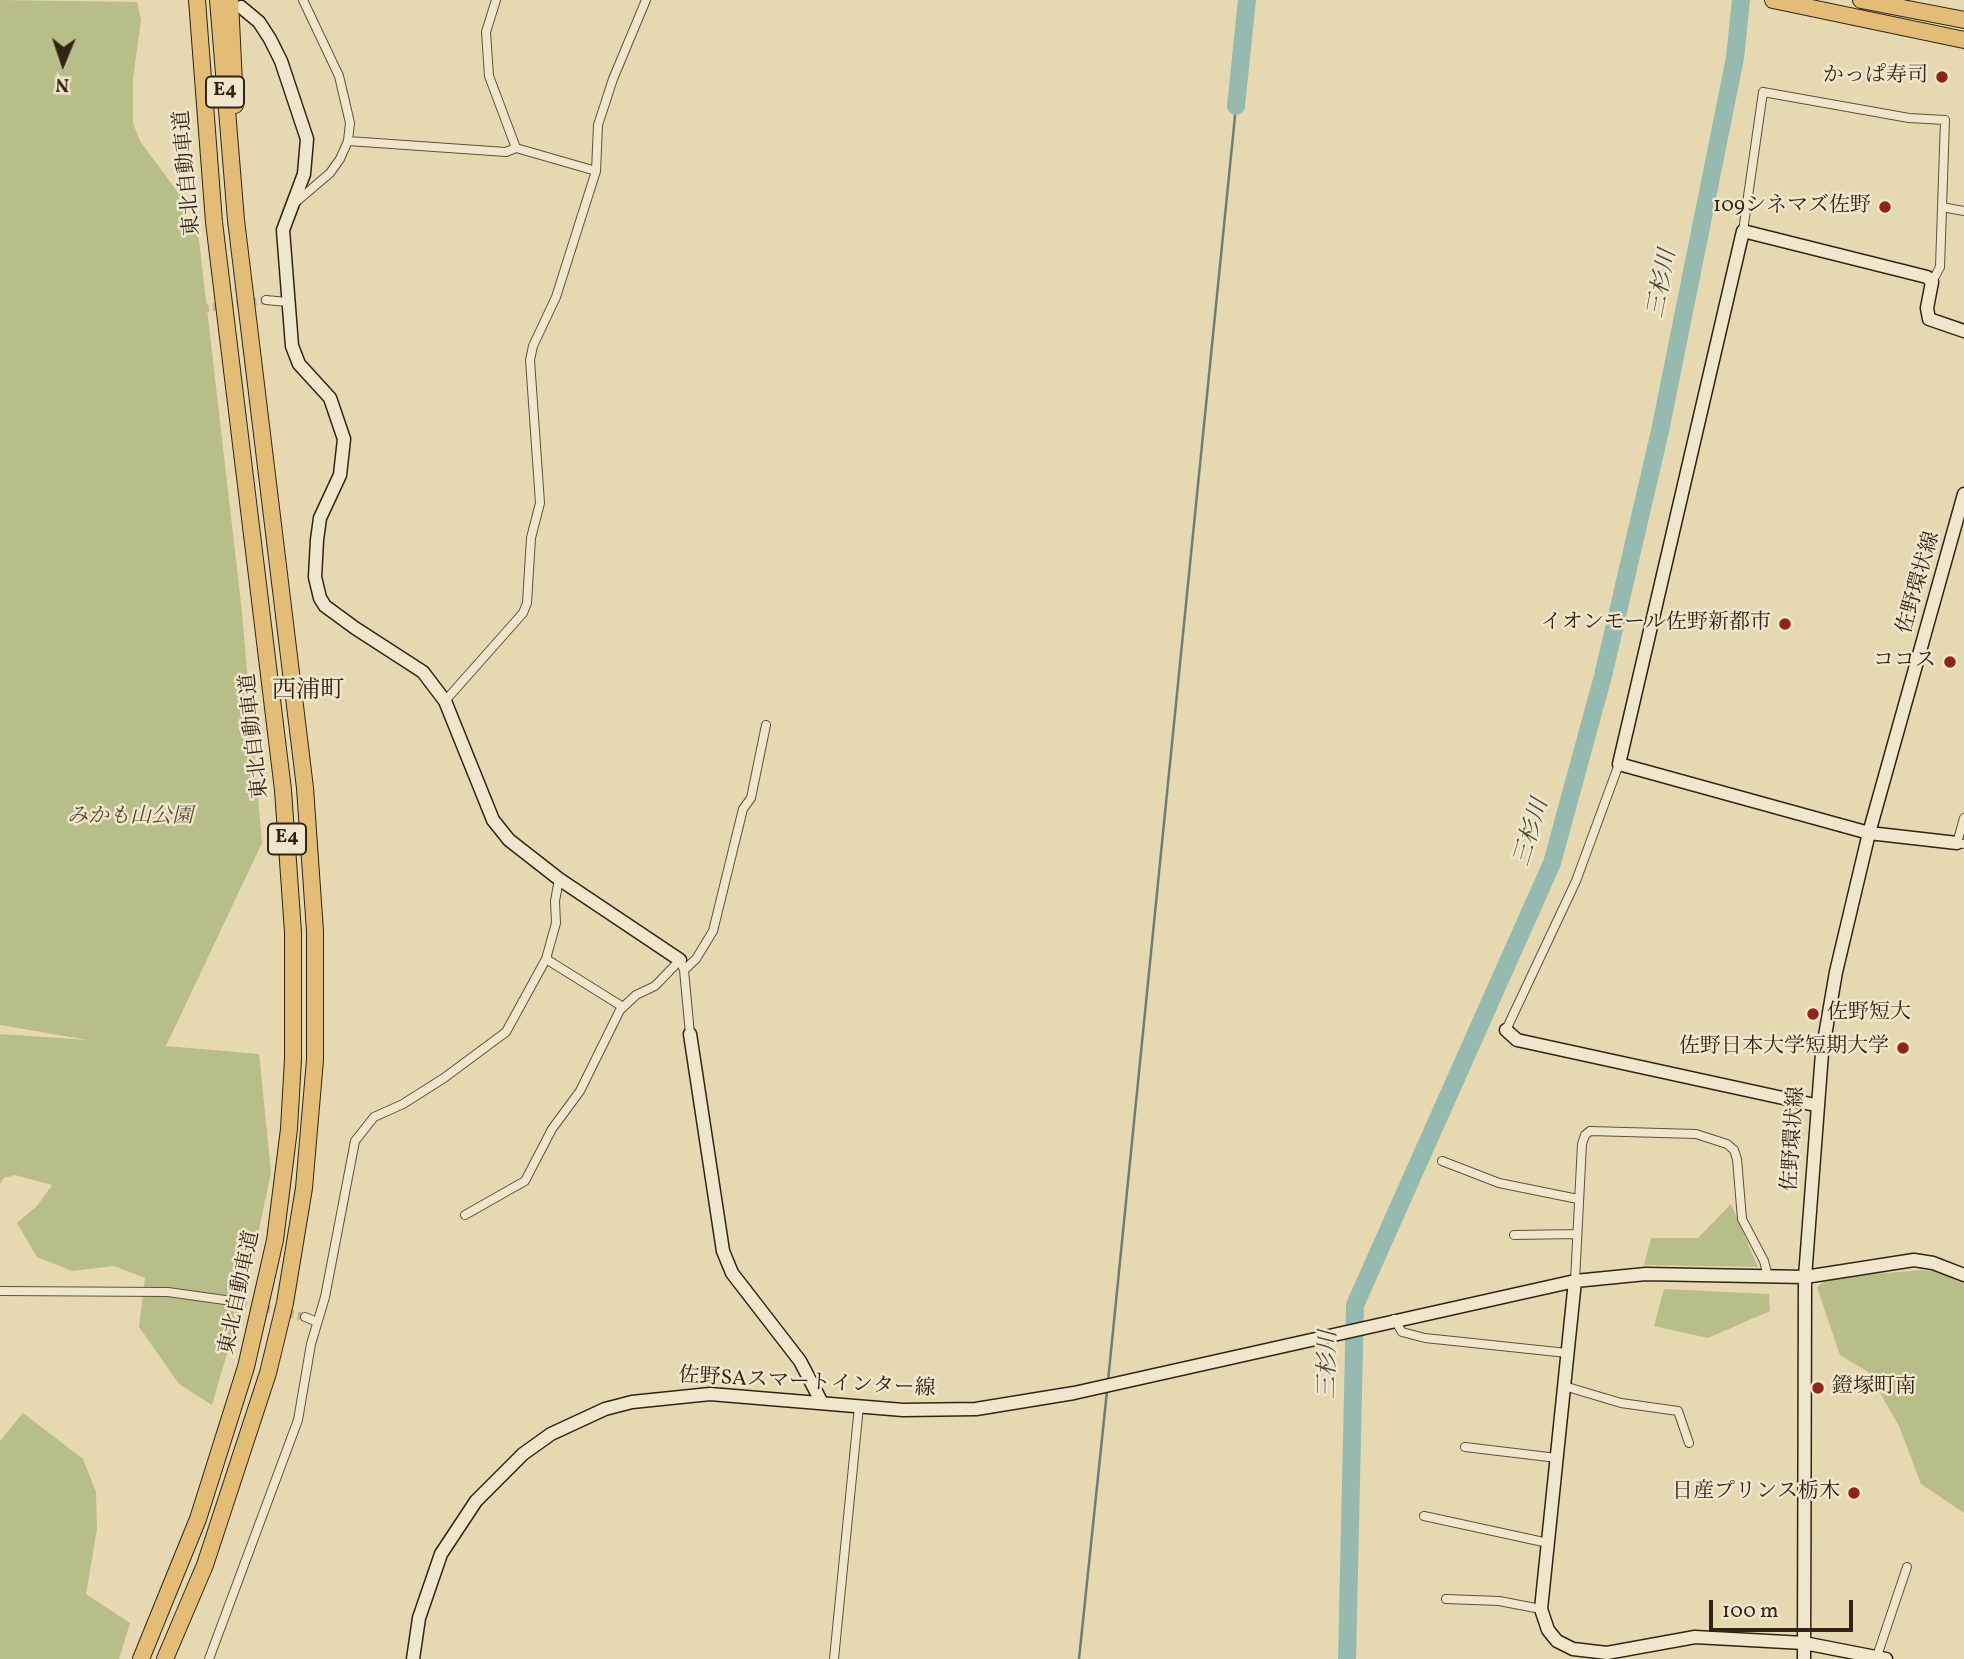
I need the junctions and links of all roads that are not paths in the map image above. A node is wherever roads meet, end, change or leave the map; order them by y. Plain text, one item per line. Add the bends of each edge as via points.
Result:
1 (197, 0) edge
2 (218, 0) edge
3 (303, 0) edge
4 (496, 0) edge
5 (646, 0) edge
6 (1773, 0) edge
7 (1861, 0) edge
8 (235, 4) edge
9 (1964, 20) edge
10 (1964, 40) edge
11 (348, 141) junction
12 (516, 148) junction
13 (596, 171) junction
14 (233, 184) junction
15 (296, 202) junction
16 (1942, 207) junction
17 (1964, 211) edge
18 (1743, 231) junction
19 (1931, 282) junction
20 (266, 300) tunnel mouth
21 (287, 302) junction
22 (1964, 331) edge
23 (1964, 494) edge
24 (1961, 519) edge
25 (444, 701) junction
26 (766, 725) dead end
27 (1619, 764) junction
28 (1964, 818) edge
29 (1869, 833) junction
30 (1960, 844) edge
31 (559, 879) junction
32 (546, 959) junction
33 (682, 965) junction
34 (623, 1007) junction
35 (1506, 1030) joint
36 (690, 1034) joint
37 (1815, 1105) junction
38 (1442, 1161) dead end
39 (1578, 1199) junction
40 (465, 1216) dead end
41 (1577, 1234) junction
42 (1514, 1235) dead end
43 (1964, 1275) edge
44 (1768, 1277) junction
45 (1805, 1277) junction
46 (1575, 1281) junction
47 (0, 1291) edge
48 (239, 1302) tunnel mouth
49 (305, 1317) tunnel mouth
50 (1394, 1319) junction
51 (317, 1322) junction
52 (1567, 1353) junction
53 (1564, 1386) junction
54 (822, 1403) junction
55 (859, 1406) junction
56 (1689, 1443) dead end
57 (1465, 1447) dead end
58 (1557, 1458) junction
59 (1424, 1516) dead end
60 (1548, 1543) junction
61 (1907, 1567) dead end
62 (1446, 1599) dead end
63 (1541, 1609) junction
64 (1804, 1643) junction
65 (1572, 1654) edge
66 (1619, 1656) edge
67 (1882, 1658) edge
68 (141, 1659) edge
69 (165, 1659) edge
70 (209, 1659) edge
71 (413, 1659) edge
72 (834, 1659) edge
73 (1804, 1659) edge

1 - 68 highway, 東北自動車道 / E4 via 214,222 283,790 293,932 293,1059 275,1240 246,1367 198,1519
2 - 14 highway, 東北自動車道 / E4
3 - 11 street via 339,76 350,123
4 - 12 street via 486,32 489,76
5 - 13 street via 598,125
6 - 10 highway
7 - 9 highway
8 - 14 highway
8 - 15 street via 259,22 271,39 303,125 308,158
11 - 12 street via 506,152
11 - 15 street via 330,173
12 - 13 street
13 - 25 street via 556,297 530,360 540,503 531,538 527,603
14 - 69 highway, 東北自動車道 / E4 via 305,788 315,931 315,1060 304,1188 268,1373 205,1564
15 - 21 street via 283,230
16 - 17 street
16 - 18 street via 1945,120 1763,92
16 - 19 street via 1940,267
18 - 19 street via 1911,272
18 - 27 street
19 - 22 street via 1929,319
20 - 21 street
21 - 25 street via 299,364 330,398 344,439 340,475 320,518 315,577 320,598 355,628 417,668
23 - 24 street, 佐野環状線
24 - 29 street, 佐野環状線
25 - 31 street via 493,820 509,840
26 - 33 street via 751,798 743,809 713,931 696,959
27 - 29 street
27 - 35 street via 1576,881
28 - 30 street
29 - 30 street
29 - 37 street, 佐野環状線 via 1836,972
31 - 32 street via 556,923
31 - 33 street
32 - 34 street
32 - 51 street via 506,1032 444,1078 374,1117 355,1141
33 - 34 street
33 - 36 street
34 - 40 street via 580,1091 552,1129 524,1181
35 - 37 street via 1517,1040
36 - 54 street via 723,1251 732,1273 800,1361
37 - 45 street, 佐野環状線
38 - 39 street via 1499,1183
39 - 41 street
39 - 44 street via 1582,1144 1590,1131 1696,1134 1727,1144 1737,1159 1742,1219
41 - 42 street
41 - 46 street
43 - 45 street via 1914,1260
44 - 45 street
44 - 46 street via 1646,1274
45 - 64 street, 佐野環状線
46 - 50 street
46 - 52 street
47 - 48 street via 168,1292
49 - 51 street
50 - 52 street via 1402,1332 1417,1336
50 - 55 street, 佐野SAスマートインター線 via 1089,1390 976,1409
51 - 70 street via 298,1420
52 - 53 street
53 - 56 street via 1621,1403 1678,1411
53 - 58 street
54 - 55 street, 佐野SAスマートインター線
54 - 71 street, 佐野SAスマートインター線 via 681,1395 606,1409 551,1434 495,1479 447,1545 425,1598
55 - 72 street
57 - 58 street
58 - 60 street
59 - 60 street
60 - 63 street
61 - 67 street
62 - 63 street via 1499,1601
63 - 65 street via 1548,1630
64 - 66 street via 1695,1637
64 - 67 street
64 - 73 street, 佐野環状線
65 - 66 street

